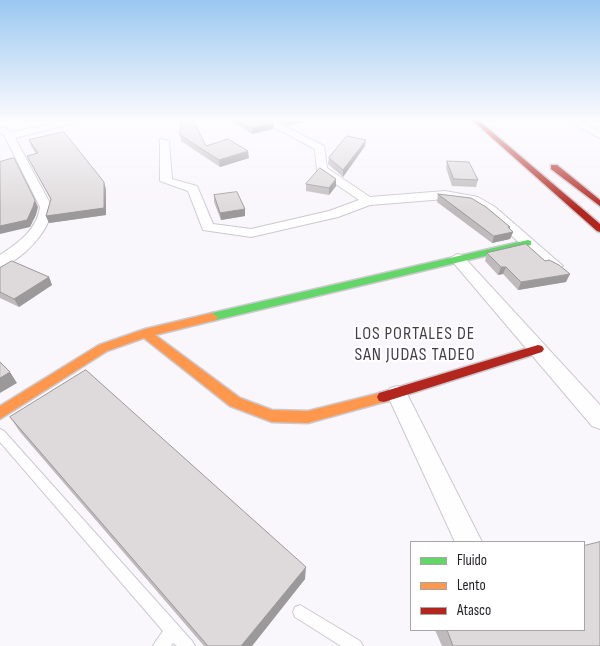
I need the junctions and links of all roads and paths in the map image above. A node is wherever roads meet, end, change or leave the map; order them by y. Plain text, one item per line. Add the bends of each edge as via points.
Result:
1 (15, 150) edge
2 (164, 150) edge
3 (320, 150) edge
4 (510, 150) edge
5 (548, 162) dead end
6 (368, 201) junction
7 (600, 204) edge
8 (600, 229) edge
9 (528, 243) junction
10 (456, 258) junction
11 (0, 262) edge
12 (556, 266) edge
13 (145, 333) junction
14 (538, 350) junction
15 (397, 394) junction
16 (0, 413) edge
17 (600, 420) edge
18 (0, 434) edge
19 (469, 541) edge
20 (300, 612) dead end
21 (173, 631) junction
22 (161, 646) edge
23 (187, 646) edge
24 (354, 646) edge

1 - 11 street via 46,207 47,215 31,238
2 - 6 street via 166,181 193,189 208,226 251,233 333,214
3 - 6 street via 322,169
4 - 8 street
5 - 7 street
6 - 9 street via 445,194 463,197 490,210
9 - 10 street
9 - 12 street
10 - 13 street
10 - 14 street
13 - 15 street via 235,402 272,416 308,417
13 - 16 street via 103,348
14 - 15 street
14 - 17 street
15 - 19 street
18 - 21 lane
20 - 24 lane
21 - 22 lane
21 - 23 lane

